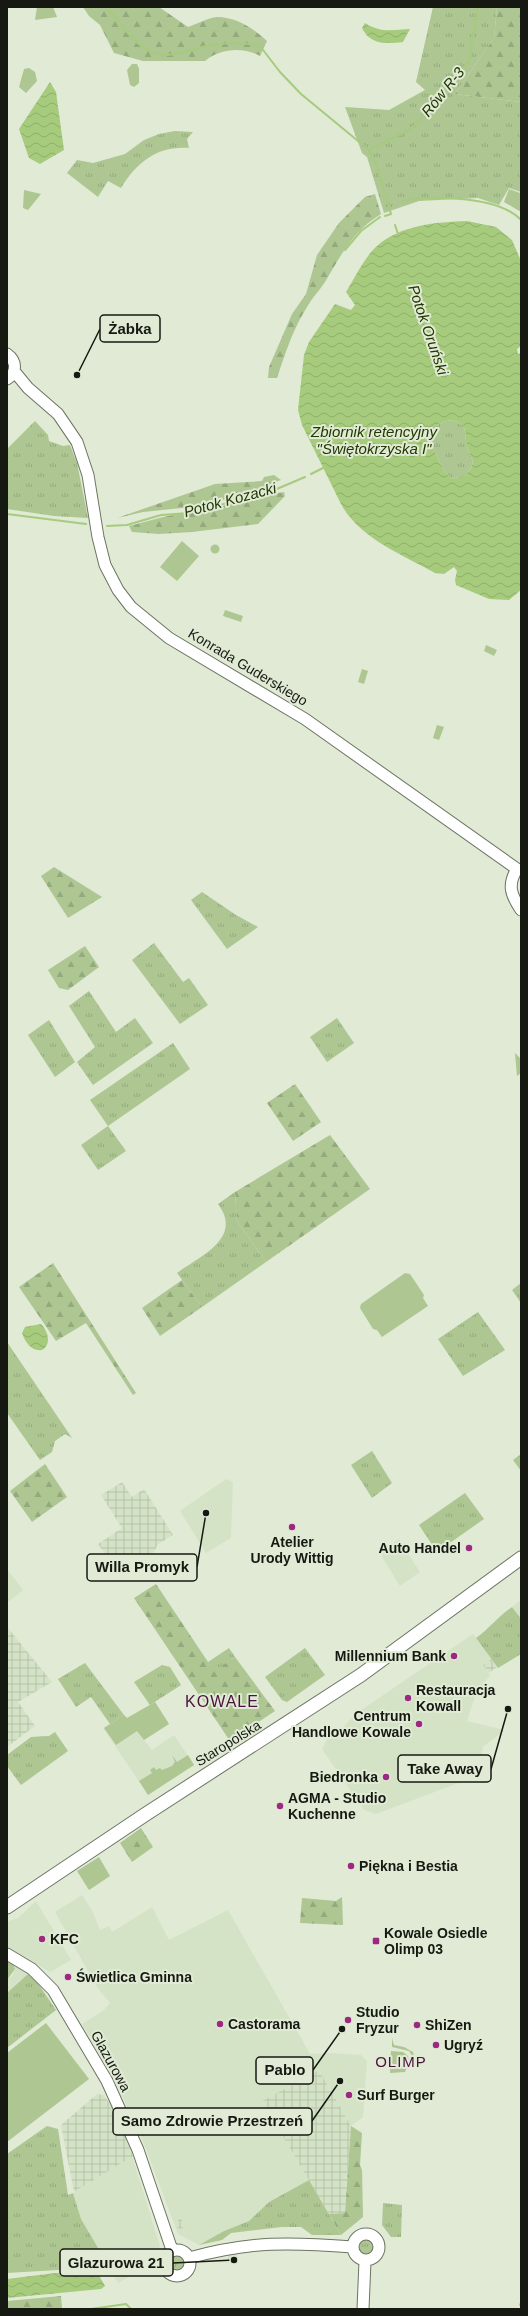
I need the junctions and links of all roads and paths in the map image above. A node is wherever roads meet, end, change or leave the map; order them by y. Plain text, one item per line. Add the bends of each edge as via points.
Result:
1 (7, 354) edge
2 (10, 377) edge
3 (521, 910) edge
4 (521, 1558) edge
5 (7, 1907) edge
6 (7, 1954) edge
7 (353, 2247) junction
8 (172, 2250) junction
9 (190, 2258) junction
10 (365, 2261) junction
11 (363, 2309) edge

1 - 2 street, Konrada Guderskiego via 14,361
2 - 3 street, Konrada Guderskiego via 28,388 58,414 77,442 88,475 105,565 118,590 131,607 169,638 305,719 517,869 511,880 510,891
4 - 5 main road, Staropolska via 361,1675
6 - 8 street, Glazurowa via 32,1969 52,1990 104,2076 138,2150
7 - 9 street via 262,2243
7 - 10 street via 356,2256
7 - 10 street via 354,2241 362,2234 376,2238 379,2253 371,2260
8 - 9 street via 182,2251
8 - 9 street via 164,2257 163,2263 171,2275 181,2276 186,2273
10 - 11 street

